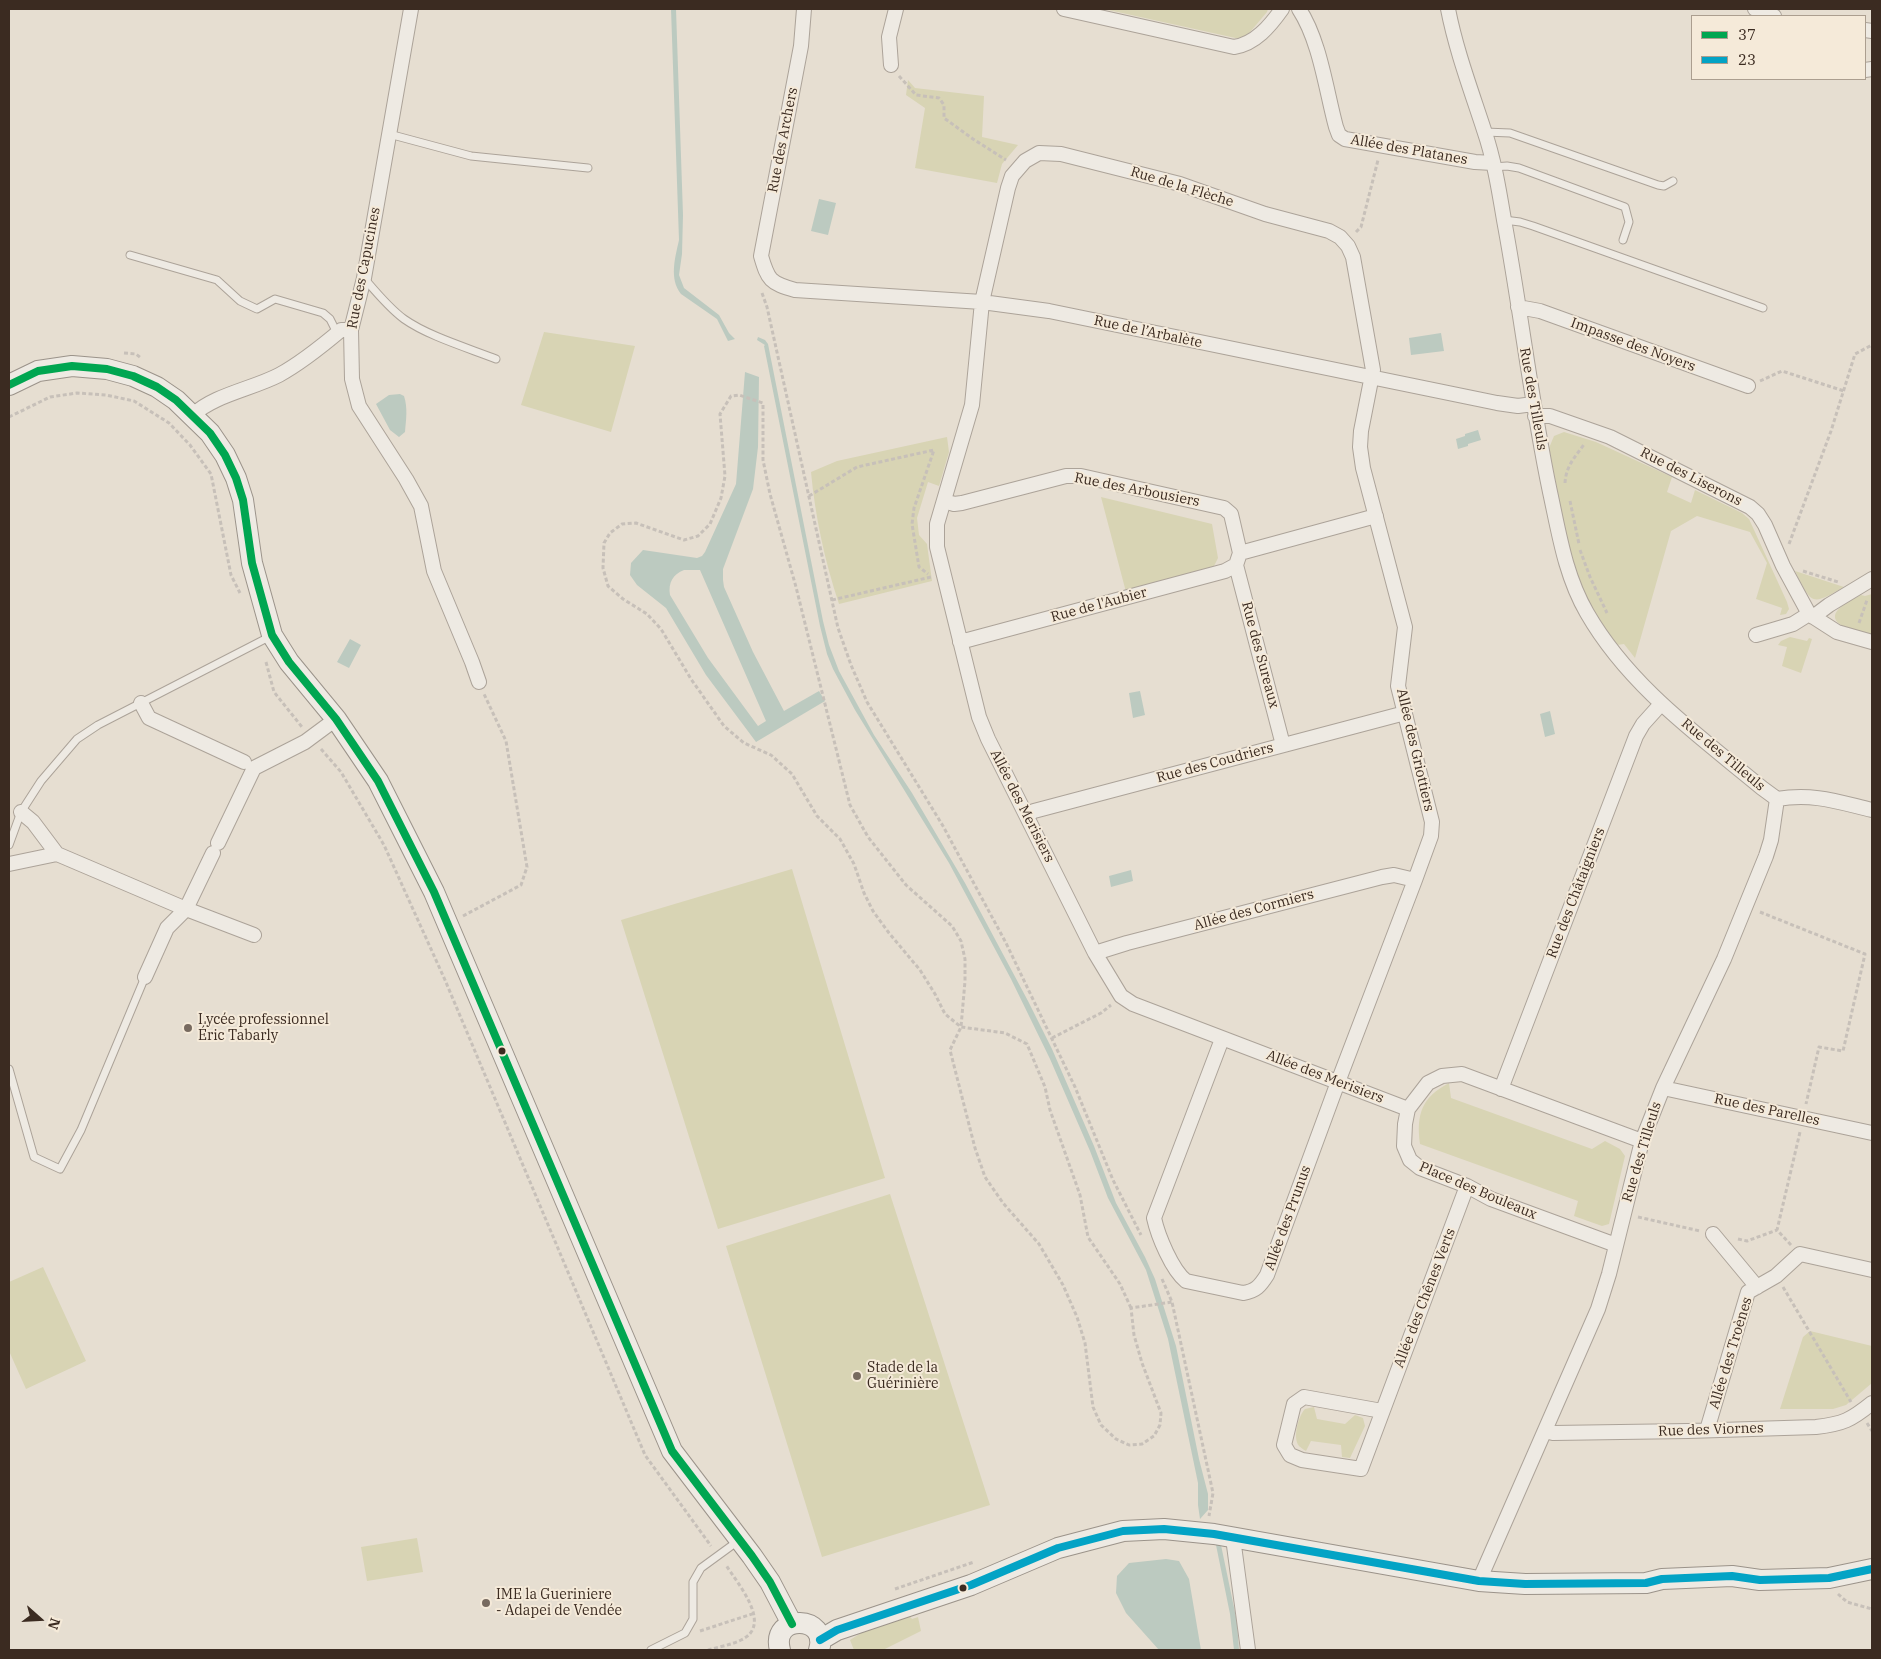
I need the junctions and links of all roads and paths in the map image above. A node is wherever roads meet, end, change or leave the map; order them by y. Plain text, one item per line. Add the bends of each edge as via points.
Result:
1 (410, 9) edge
2 (804, 9) edge
3 (896, 9) edge
4 (1064, 9) edge
5 (1282, 9) edge
6 (1299, 9) edge
7 (1448, 9) edge
8 (1755, 9) edge
9 (1771, 15) edge
10 (891, 65) joint
11 (1485, 132) junction
12 (389, 134) junction
13 (1381, 147) junction
14 (1493, 165) junction
15 (1018, 167) junction
16 (588, 168) dead end
17 (1673, 181) dead end
18 (1504, 220) junction
19 (1623, 240) dead end
20 (1346, 243) junction
21 (130, 255) dead end
22 (765, 271) joint
23 (364, 278) junction
24 (762, 292) dead end
25 (982, 302) junction
26 (1518, 307) junction
27 (1763, 308) dead end
28 (351, 330) junction
29 (337, 333) junction
30 (1872, 345) edge
31 (496, 359) dead end
32 (1373, 378) junction
33 (9, 385) edge
34 (1748, 386) joint
35 (1844, 391) junction
36 (1534, 410) junction
37 (193, 415) junction
38 (9, 417) edge
39 (1588, 438) dead end
40 (1567, 490) dead end
41 (809, 496) junction
42 (1569, 499) dead end
43 (944, 502) junction
44 (1376, 516) junction
45 (1786, 552) dead end
46 (1238, 559) junction
47 (1795, 568) dead end
48 (1872, 579) edge
49 (1845, 585) dead end
50 (1869, 594) dead end
51 (241, 595) dead end
52 (832, 600) junction
53 (1608, 616) dead end
54 (1811, 616) junction
55 (1857, 628) dead end
56 (1756, 635) dead end
57 (266, 638) junction
58 (960, 642) junction
59 (1872, 642) edge
60 (478, 682) joint
61 (141, 703) junction
62 (1662, 704) junction
63 (1405, 713) junction
64 (336, 719) junction
65 (310, 738) junction
66 (1283, 745) junction
67 (244, 762) dead end
68 (1778, 799) junction
69 (1872, 810) edge
70 (21, 812) junction
71 (1026, 815) junction
72 (9, 845) edge
73 (57, 854) junction
74 (9, 864) edge
75 (1415, 880) junction
76 (1745, 906) junction
77 (186, 909) junction
78 (459, 918) dead end
79 (254, 935) dead end
80 (1095, 953) junction
81 (145, 977) joint
82 (1121, 996) junction
83 (961, 1027) junction
84 (1052, 1038) junction
85 (1222, 1039) junction
86 (9, 1069) edge
87 (1338, 1082) junction
88 (1662, 1088) junction
89 (1501, 1089) junction
90 (1408, 1110) junction
91 (1803, 1117) junction
92 (1872, 1133) edge
93 (1642, 1141) junction
94 (1467, 1186) junction
95 (1623, 1214) junction
96 (1777, 1230) junction
97 (1713, 1234) junction
98 (1144, 1240) dead end
99 (1616, 1245) junction
100 (1800, 1254) junction
101 (1872, 1270) edge
102 (1161, 1276) dead end
103 (1776, 1276) junction
104 (1757, 1287) junction
105 (1170, 1303) junction
106 (1131, 1308) junction
107 (1872, 1403) edge
108 (1382, 1410) junction
109 (1859, 1414) junction
110 (1707, 1430) junction
111 (1544, 1431) junction
112 (1872, 1431) edge
113 (1208, 1521) dead end
114 (1232, 1538) junction
115 (740, 1540) junction
116 (718, 1556) junction
117 (1872, 1569) edge
118 (1479, 1581) junction
119 (1831, 1589) dead end
120 (1872, 1609) edge
121 (754, 1614) junction
122 (792, 1624) junction
123 (700, 1631) dead end
124 (820, 1645) edge
125 (651, 1650) edge
126 (708, 1650) edge
127 (780, 1650) edge
128 (1248, 1650) edge

1 - 12 street, Rue des Capucines
2 - 22 street, Rue des Archers via 801,46 761,256
3 - 10 street via 889,37
4 - 5 street via 1234,47 1246,45 1256,38
6 - 13 street, Allée des Platanes via 1313,36 1340,135 1351,142
7 - 11 street, Rue des Tilleuls
8 - 9 street
10 - 15 path via 916,96 938,98 944,105 944,118
11 - 14 street, Rue des Tilleuls
11 - 17 lane via 1510,133 1658,185 1664,186
12 - 16 lane via 471,156
12 - 23 street, Rue des Capucines
13 - 14 street, Allée des Platanes
13 - 20 path via 1361,227
14 - 18 street, Rue des Tilleuls
14 - 19 lane via 1519,168 1625,207 1629,222
15 - 20 street, Rue de la Flèche via 1040,153 1061,154 1180,184 1265,214 1329,231
15 - 25 street via 1008,188
18 - 26 street, Rue des Tilleuls
18 - 27 lane via 1533,226
20 - 32 street via 1353,257
21 - 29 lane via 217,280 240,301 257,309 275,299 323,313 330,318
22 - 25 street, Rue de l’Arbalète via 778,285 795,290
23 - 28 street, Rue des Capucines
23 - 31 lane via 388,305 418,328
24 - 41 path
25 - 32 street, Rue de l’Arbalète via 1049,311
25 - 43 street, Allée des Merisiers via 972,406
26 - 34 street, Impasse des Noyers via 1540,311
26 - 36 street, Rue des Tilleuls
28 - 29 street
28 - 60 street, Rue des Capucines via 352,379 359,406 421,506 434,571
29 - 37 street via 280,374 208,404
30 - 35 path via 1855,354
32 - 36 street, Rue de l’Arbalète
32 - 44 street, Allée des Griottiers via 1360,447
33 - 37 street via 47,370 72,366 107,369 157,387
34 - 35 path via 1782,371
35 - 45 path
36 - 54 street, Rue des Liserons via 1610,436 1750,508 1758,514
36 - 62 street, Rue des Tilleuls via 1564,560 1577,596 1619,660
37 - 57 street via 225,455 236,478 243,500
38 - 51 path via 50,397 77,393 134,401 169,423 211,474 231,575
39 - 40 path via 1566,472
41 - 52 path
41 - 52 path via 857,467 934,450 914,508 912,524 919,567 932,576
42 - 53 path via 1580,548
43 - 46 street, Rue des Arbousiers via 962,503 1066,476 1081,476 1224,508 1231,514
43 - 58 street, Allée des Merisiers via 937,524 936,547
44 - 46 street
44 - 63 street, Allée des Griottiers via 1405,627 1398,686
46 - 58 street, Rue de l'Aubier via 1225,571
46 - 66 street, Rue des Sureaux
47 - 49 path
48 - 54 street
50 - 55 path
52 - 84 path via 838,628 867,702 944,826 1006,942
54 - 56 street
54 - 59 street, Rue des Liserons via 1837,632
57 - 61 lane
57 - 64 street
57 - 65 path via 274,692
58 - 71 street, Allée des Merisiers via 988,739
60 - 78 path via 506,741 526,867 520,885
61 - 67 street via 149,718
61 - 70 lane via 77,739 41,780
62 - 68 street, Rue des Tilleuls
62 - 89 street, Rue des Châtaigniers via 1636,736
63 - 66 street, Rue des Coudriers
63 - 75 street, Allée des Griottiers via 1432,822 1431,836
64 - 65 street
64 - 115 street via 378,781 434,892 672,1451
65 - 77 street via 254,768
65 - 116 path via 341,772 384,845 445,980 645,1455
66 - 71 street, Rue des Coudriers
68 - 69 street via 1810,796
68 - 76 street, Rue des Tilleuls via 1771,840
70 - 72 lane
70 - 73 street
71 - 80 street, Allée des Merisiers
73 - 74 street
73 - 77 street
75 - 80 street, Allée des Cormiers via 1382,877
75 - 87 street, Allée des Griottiers
76 - 88 street, Rue des Tilleuls via 1724,959
76 - 91 path via 1865,954 1843,1051 1819,1047
77 - 79 street
77 - 81 street via 167,928
80 - 82 street, Allée des Merisiers
81 - 86 lane via 81,1130 60,1169 34,1157
82 - 84 path via 1102,1013
82 - 85 street, Allée des Merisiers via 1133,1004
83 - 83 path via 945,1014 920,970 873,911 840,839 817,816 792,774 772,755 744,743 724,726 661,629 647,614 608,586 603,568 604,543 610,533 622,524 636,524 684,540 698,536 710,524 726,476 720,414 731,396 739,395 763,403 766,477 850,805 868,837 906,885 952,926 960,941 965,959
83 - 106 path via 1005,1033 1028,1044 1080,1195 1088,1237 1120,1284
83 - 106 path via 950,1050 985,1177 1038,1244 1063,1285 1077,1317 1093,1407 1101,1425 1116,1439 1142,1444 1154,1436 1160,1425 1161,1412 1142,1363
84 - 98 path via 1113,1180
85 - 87 street, Allée des Merisiers
85 - 87 street, Allée des Prunus via 1154,1218 1174,1267 1186,1281 1243,1293 1252,1292 1260,1286 1267,1275
87 - 90 street, Allée des Merisiers
88 - 91 street, Rue des Parelles
88 - 93 street, Rue des Tilleuls
89 - 90 street, Place des Bouleaux via 1462,1074 1442,1076 1428,1083
89 - 93 street, Place des Bouleaux
90 - 94 street, Place des Bouleaux via 1404,1146 1410,1160 1420,1168
91 - 92 street, Rue des Parelles
91 - 96 path
93 - 95 street, Rue des Tilleuls
94 - 99 street, Place des Bouleaux via 1491,1199
94 - 108 street, Allée des Chênes Verts
95 - 97 path
95 - 99 street, Rue des Tilleuls
96 - 97 path via 1747,1241
96 - 100 path
97 - 104 street
99 - 111 street, Rue des Tilleuls via 1598,1309
100 - 101 street
100 - 103 street, Allée des Troènes
102 - 105 path
103 - 104 street, Allée des Troènes
103 - 109 path
104 - 110 street, Allée des Troènes via 1748,1292
105 - 106 path
105 - 113 path via 1213,1493
107 - 109 street, Rue des Viornes
108 - 108 street, Allée des Chênes Verts via 1361,1470 1302,1460 1290,1455 1284,1445 1294,1404 1304,1397
109 - 110 street, Rue des Viornes via 1834,1425
109 - 112 path
110 - 111 street, Rue des Viornes
111 - 118 street, Rue des Tilleuls
114 - 118 street
114 - 124 street via 1164,1529 1123,1531 1095,1537 837,1630
114 - 128 street
115 - 116 lane
115 - 122 street via 770,1582
116 - 121 path via 752,1606
116 - 125 lane via 701,1568 693,1582 693,1619 685,1633
117 - 118 street via 1829,1578 1760,1580 1732,1576 1580,1584
119 - 120 path via 1847,1602
121 - 123 path
121 - 126 path via 752,1631 747,1637
122 - 124 street via 807,1624 818,1633
122 - 127 street via 781,1633

